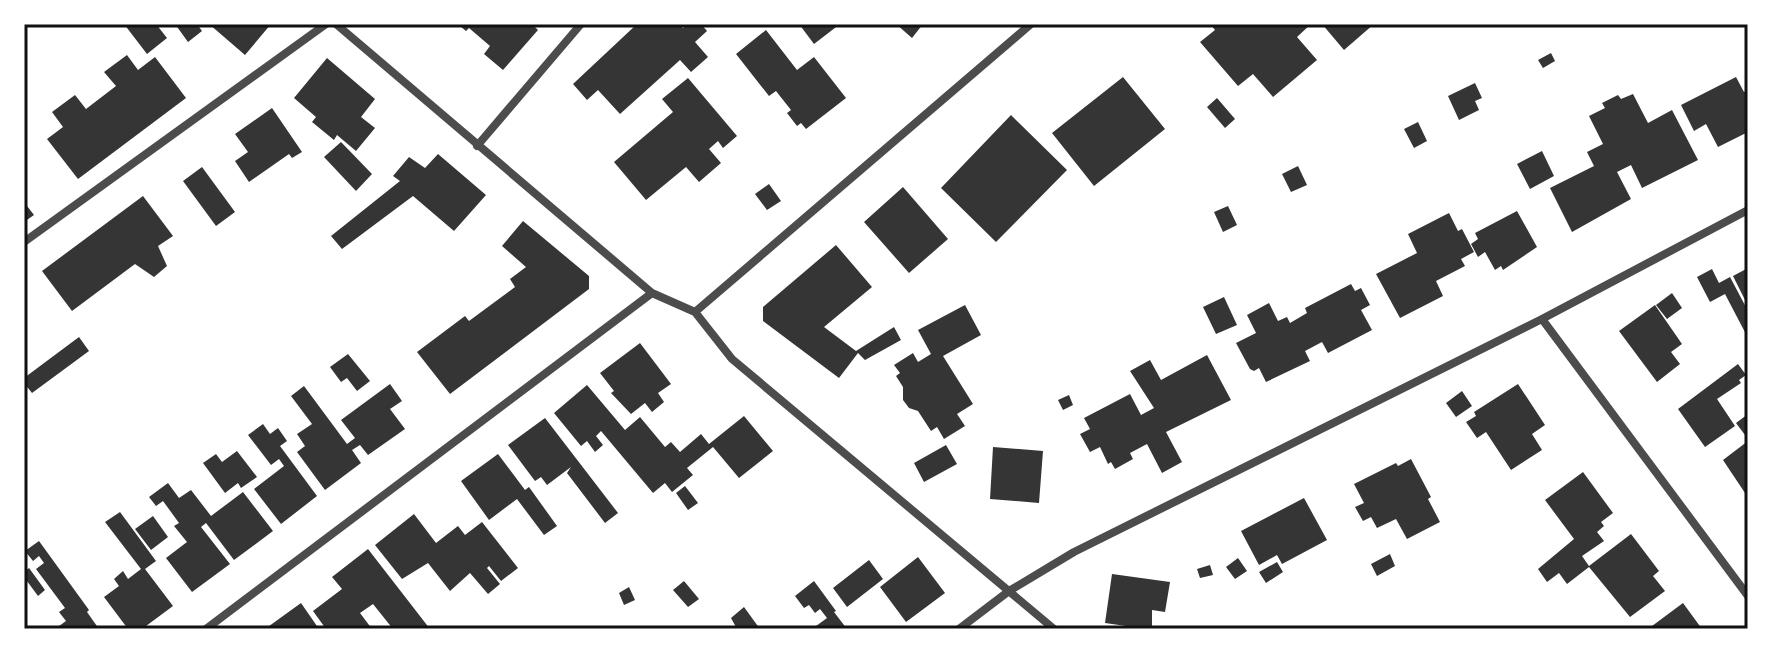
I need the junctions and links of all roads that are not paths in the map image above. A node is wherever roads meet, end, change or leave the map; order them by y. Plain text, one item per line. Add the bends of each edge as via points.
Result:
1 (326, 24) edge
2 (336, 24) edge
3 (581, 24) edge
4 (1031, 24) edge
5 (477, 146) junction
6 (1748, 210) edge
7 (24, 242) edge
8 (652, 293) junction
9 (695, 312) junction
10 (1542, 319) junction
11 (1009, 591) junction
12 (1748, 596) edge
13 (206, 629) edge
14 (959, 629) edge
15 (1054, 629) edge

1 - 7 street
2 - 5 street
3 - 5 street
4 - 9 street
5 - 8 street
6 - 10 street
8 - 9 street
8 - 13 street
9 - 11 street via 732,359
10 - 11 street via 1074,552
10 - 12 street
11 - 14 street
11 - 15 street

